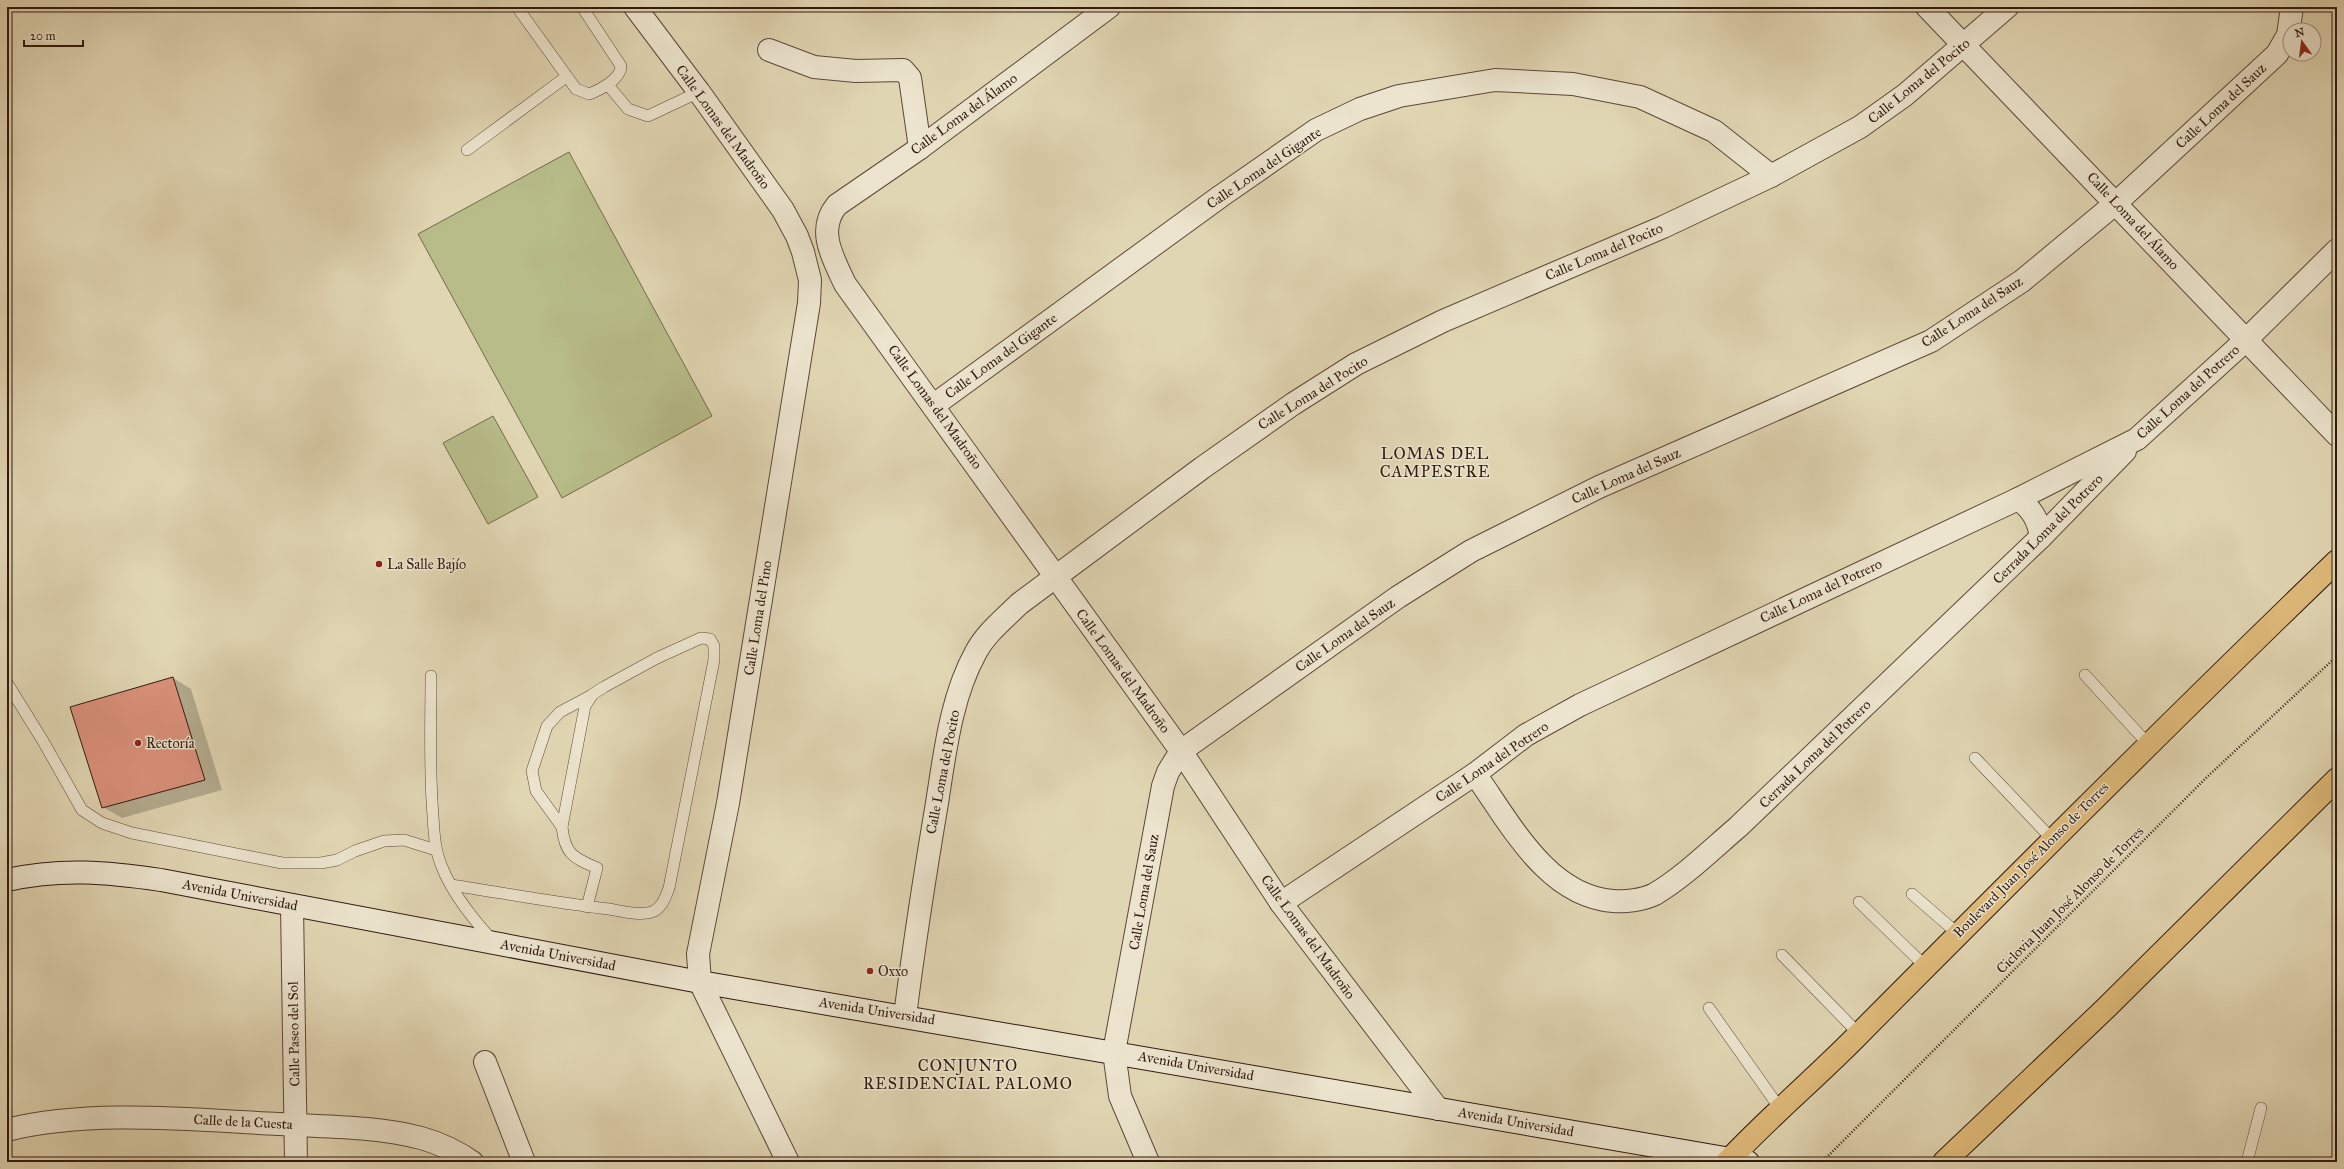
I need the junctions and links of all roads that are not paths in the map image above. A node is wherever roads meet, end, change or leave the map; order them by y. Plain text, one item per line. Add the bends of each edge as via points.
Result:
1 (517, 7) edge
2 (582, 7) edge
3 (635, 7) edge
4 (1109, 7) edge
5 (1927, 7) edge
6 (2007, 7) edge
7 (2292, 7) edge
8 (1964, 45) junction
9 (769, 50) dead end
10 (566, 77) junction
11 (608, 85) junction
12 (699, 92) junction
13 (920, 148) junction
14 (467, 150) dead end
15 (1771, 176) junction
16 (2116, 203) junction
17 (826, 224) joint
18 (2337, 250) edge
19 (803, 252) joint
20 (2246, 340) junction
21 (934, 405) junction
22 (2337, 435) edge
23 (2137, 439) junction
24 (2018, 499) junction
25 (2041, 537) junction
26 (2337, 561) edge
27 (1056, 577) junction
28 (431, 676) dead end
29 (2085, 676) dead end
30 (7, 683) edge
31 (593, 694) junction
32 (2148, 744) junction
33 (1181, 752) junction
34 (1975, 758) dead end
35 (1475, 774) junction
36 (2337, 779) edge
37 (562, 827) junction
38 (2052, 839) junction
39 (436, 850) junction
40 (7, 880) edge
41 (451, 884) junction
42 (1912, 894) dead end
43 (1859, 902) dead end
44 (1281, 903) junction
45 (292, 906) junction
46 (587, 907) junction
47 (1957, 933) junction
48 (494, 943) junction
49 (1782, 955) dead end
50 (1925, 966) junction
51 (700, 982) junction
52 (1709, 1008) dead end
53 (905, 1016) junction
54 (1859, 1034) junction
55 (1114, 1052) junction
56 (485, 1062) dead end
57 (2261, 1108) dead end
58 (1438, 1109) junction
59 (1781, 1110) junction
60 (295, 1125) junction
61 (7, 1130) edge
62 (1735, 1161) edge
63 (296, 1162) edge
64 (472, 1162) edge
65 (524, 1162) edge
66 (788, 1162) edge
67 (1148, 1162) edge
68 (1944, 1162) edge
69 (2248, 1162) edge

1 - 10 lane
2 - 11 lane via 621,66 621,71
3 - 12 street, Calle Lomas del Madroño
4 - 13 street, Calle Loma del Álamo
5 - 8 street, Calle Loma del Álamo
6 - 8 street, Calle Loma del Pocito
7 - 16 street, Calle Loma del Sauz via 2288,35 2277,54
8 - 15 street, Calle Loma del Pocito via 1905,96 1860,127
8 - 16 street, Calle Loma del Álamo
9 - 13 street via 814,67 856,71 903,70 910,78
10 - 11 lane via 576,89 585,94
10 - 14 lane
11 - 12 lane via 628,109 648,116
12 - 19 street, Calle Lomas del Madroño via 783,210
13 - 17 street, Calle Loma del Álamo via 836,205 829,214
15 - 21 street, Calle Loma del Gigante via 1714,132 1640,97 1573,84 1495,80 1399,96 1316,130
15 - 27 street, Calle Loma del Pocito via 1663,227 1444,320 1356,364 1293,404 1202,468
16 - 20 street, Calle Loma del Álamo
16 - 33 street, Calle Loma del Sauz via 2022,281 1931,341 1599,487 1471,551 1398,597
17 - 21 street, Calle Lomas del Madroño via 834,260 845,284
18 - 20 street, Calle Loma del Potrero
19 - 51 street, Calle Loma del Pino via 810,280 808,303 728,803 698,954
20 - 22 street, Calle Loma del Álamo
20 - 23 street, Calle Loma del Potrero
21 - 27 street, Calle Lomas del Madroño
23 - 24 street, Calle Loma del Potrero
23 - 25 street, Cerrada Loma del Potrero
24 - 25 street via 2029,507 2034,515
24 - 35 street, Calle Loma del Potrero via 1580,704 1526,735
25 - 35 street, Cerrada Loma del Potrero via 1738,827 1686,872 1653,895 1626,902 1597,900 1563,883 1540,864
26 - 32 main road, Boulevard Juan José Alonso de Torres
27 - 33 street, Calle Lomas del Madroño
27 - 53 street, Calle Loma del Pocito via 1018,604 993,629 977,650 963,678 948,733 920,902
28 - 39 lane via 431,793
29 - 32 lane via 2134,732
30 - 39 lane via 82,810 102,823 132,833 282,863 322,863 337,860 384,841 404,840
31 - 37 lane via 585,706
31 - 37 lane via 560,712 547,726 532,771 536,791
31 - 46 lane via 657,658 701,638 710,639 714,646 711,675 674,866 664,901 651,912
32 - 38 main road, Boulevard Juan José Alonso de Torres
33 - 44 street, Calle Lomas del Madroño
33 - 55 street, Calle Loma del Sauz via 1168,772 1163,786
34 - 38 lane
35 - 44 street, Calle Loma del Potrero
36 - 68 main road via 2106,1008
37 - 46 lane via 565,843 573,858 597,868
38 - 47 main road, Boulevard Juan José Alonso de Torres
39 - 41 lane
40 - 45 street, Avenida Universidad via 70,871 116,873
41 - 46 lane
41 - 48 lane via 476,923
42 - 47 lane
43 - 50 lane
44 - 58 street, Calle Lomas del Madroño
45 - 48 street, Avenida Universidad
45 - 60 street, Calle Paseo del Sol
47 - 50 main road, Boulevard Juan José Alonso de Torres
48 - 51 street, Avenida Universidad
49 - 54 lane
50 - 54 main road, Boulevard Juan José Alonso de Torres
51 - 53 street, Avenida Universidad
51 - 66 street
52 - 59 lane
53 - 55 street, Avenida Universidad
54 - 59 main road, Boulevard Juan José Alonso de Torres
55 - 58 street, Avenida Universidad
55 - 67 street, Calle Loma del Sauz via 1120,1096
56 - 65 street
57 - 69 lane
58 - 62 street, Avenida Universidad
59 - 62 main road, Boulevard Juan José Alonso de Torres
60 - 61 street, Calle de la Cuesta via 178,1119 84,1119
60 - 63 street, Calle Paseo del Sol
60 - 64 street, Calle de la Cuesta via 383,1130 421,1138 450,1148

